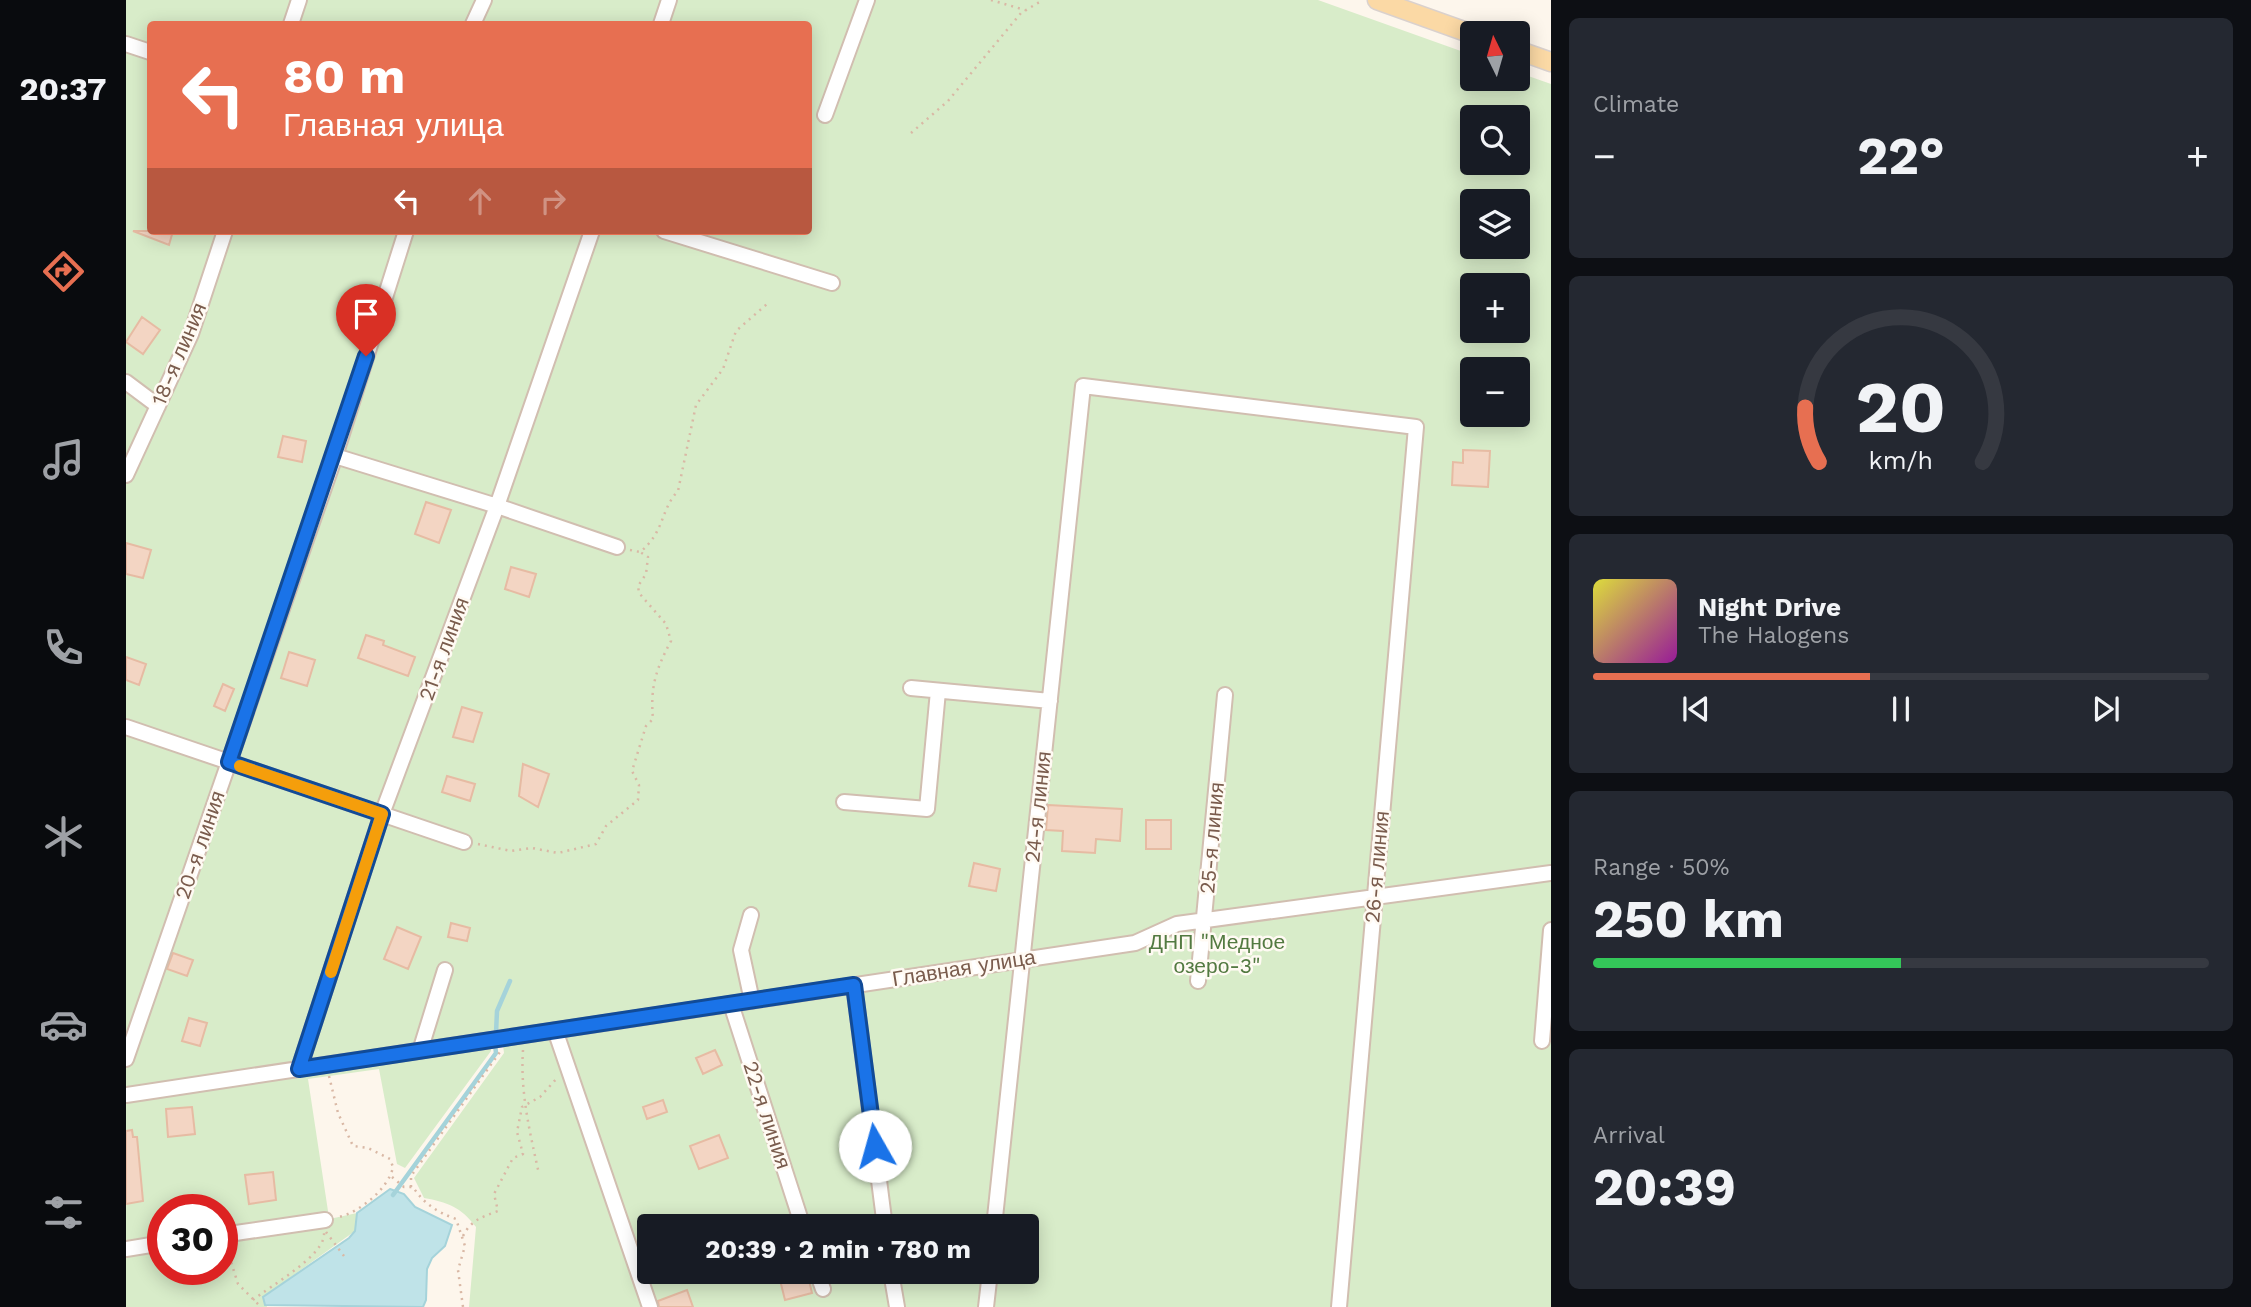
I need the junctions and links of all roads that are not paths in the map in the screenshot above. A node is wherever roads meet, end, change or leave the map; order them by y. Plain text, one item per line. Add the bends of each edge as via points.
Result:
1 (299, 0) edge
2 (484, 0) edge
3 (669, 0) edge
4 (867, 0) edge
5 (1377, 0) edge
6 (292, 21) edge
7 (474, 21) edge
8 (662, 21) edge
9 (1460, 30) edge
10 (126, 44) edge
11 (147, 51) edge
12 (1530, 55) edge
13 (1551, 62) edge
14 (825, 115) dead end
15 (224, 235) edge
16 (404, 235) edge
17 (592, 235) edge
18 (677, 235) edge
19 (832, 283) dead end
20 (126, 382) edge
21 (1083, 386) joint
22 (158, 406) junction
23 (335, 456) junction
24 (126, 475) edge
25 (497, 506) junction
26 (617, 548) road end
27 (911, 688) dead end
28 (938, 691) junction
29 (1225, 695) dead end
30 (1049, 701) junction
31 (126, 727) edge
32 (229, 762) junction
33 (845, 802) dead end
34 (382, 814) junction
35 (464, 842) road end
36 (1551, 873) edge
37 (1375, 898) junction
38 (751, 915) dead end
39 (1205, 920) junction
40 (1551, 930) edge
41 (1022, 960) junction
42 (445, 970) dead end
43 (1198, 981) dead end
44 (854, 985) junction
45 (752, 1000) junction
46 (731, 1004) junction
47 (555, 1030) junction
48 (1542, 1041) dead end
49 (420, 1051) junction
50 (126, 1059) edge
51 (299, 1069) junction
52 (126, 1095) edge
53 (799, 1214) edge
54 (883, 1214) edge
55 (996, 1214) edge
56 (319, 1221) road end
57 (238, 1233) edge
58 (147, 1246) edge
59 (126, 1249) edge
60 (821, 1284) edge
61 (893, 1284) edge
62 (989, 1284) edge
63 (823, 1289) dead end
64 (650, 1307) edge
65 (897, 1307) edge
66 (986, 1307) edge
67 (1339, 1307) edge

1 - 6 street
2 - 7 street
3 - 8 street
4 - 14 street
5 - 9 main road
10 - 11 street
12 - 13 main road
15 - 22 street, 18-я линия via 191,334
16 - 23 street, 20-я линия
17 - 25 street, 21-я линия
18 - 19 street
20 - 22 street
21 - 30 street, 24-я линия
21 - 37 street, 26-я линия via 1416,427
22 - 24 street, 18-я линия
23 - 25 street
23 - 32 street, 20-я линия
25 - 26 street
25 - 34 street, 21-я линия
27 - 28 street
28 - 30 street
28 - 33 street via 927,808
29 - 39 street, 25-я линия
30 - 41 street, 24-я линия
31 - 32 street
32 - 34 street
32 - 50 street, 20-я линия
34 - 35 street
34 - 51 street, 21-я линия
36 - 37 street, Главная улица
37 - 39 street, Главная улица
37 - 67 street, 26-я линия
38 - 45 street via 741,950
39 - 41 street, Главная улица via 1177,924 1135,943
39 - 43 street, 25-я линия
40 - 48 street
41 - 44 street, Главная улица
41 - 55 street, 24-я линия
42 - 49 street
44 - 45 street, Главная улица
44 - 54 street
45 - 46 street, Главная улица
46 - 47 street, Главная улица
46 - 53 street, 22-я линия
47 - 49 street, Главная улица
47 - 64 street
49 - 51 street, Главная улица
51 - 52 street, Главная улица
56 - 57 street
58 - 59 street
60 - 63 street
61 - 65 street
62 - 66 street

